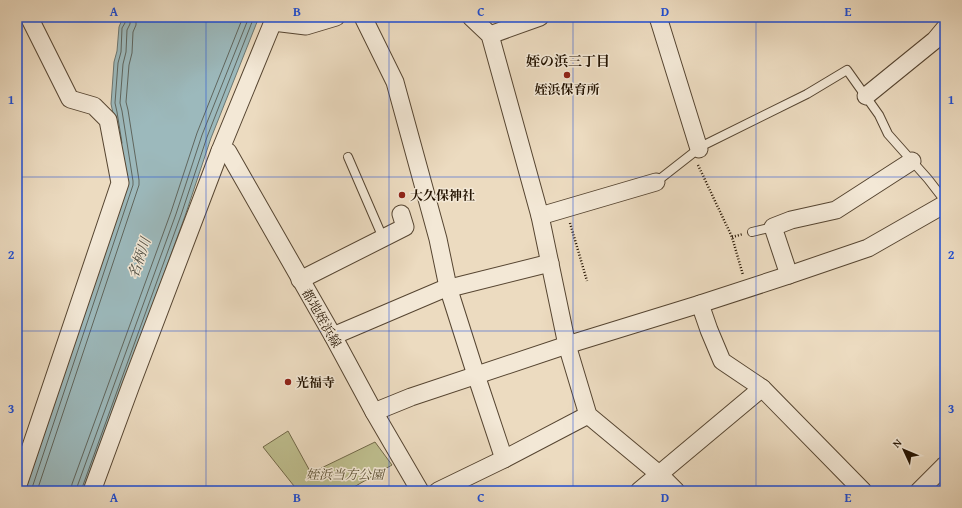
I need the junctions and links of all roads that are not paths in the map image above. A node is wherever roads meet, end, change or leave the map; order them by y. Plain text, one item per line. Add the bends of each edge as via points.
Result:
1 (29, 17) edge
2 (336, 17) edge
3 (363, 17) edge
4 (471, 17) edge
5 (540, 17) edge
6 (658, 17) edge
7 (274, 19) edge
8 (945, 28) edge
9 (490, 35) junction
10 (866, 96) junction
11 (220, 151) junction
12 (696, 151) junction
13 (348, 157) dead end
14 (912, 161) junction
15 (656, 182) joint
16 (945, 201) edge
17 (945, 204) edge
18 (401, 214) dead end
19 (540, 216) junction
20 (773, 226) junction
21 (752, 232) dead end
22 (383, 238) junction
23 (550, 263) junction
24 (789, 275) junction
25 (300, 280) junction
26 (448, 287) junction
27 (700, 304) junction
28 (333, 336) junction
29 (567, 345) junction
30 (476, 375) junction
31 (762, 388) junction
32 (374, 412) junction
33 (588, 415) junction
34 (504, 459) junction
35 (945, 465) edge
36 (659, 474) junction
37 (17, 488) edge
38 (92, 491) edge
39 (420, 491) edge
40 (438, 491) edge
41 (639, 491) edge
42 (676, 491) edge
43 (863, 491) edge
44 (919, 491) edge

1 - 37 street via 70,99 94,106 108,120 120,183
2 - 7 street via 306,26
3 - 26 street via 395,82 438,239
4 - 9 street
5 - 9 street
6 - 12 street
7 - 11 street
8 - 10 street via 935,40
9 - 19 street
10 - 12 lane via 847,70 808,94
10 - 14 lane via 888,134
11 - 25 street, 都地姪浜線 via 228,152
11 - 38 street
12 - 15 lane
13 - 22 lane
14 - 16 lane
14 - 20 street via 836,210
15 - 19 street
17 - 24 street via 868,248
18 - 22 street via 405,227
19 - 23 street
20 - 21 lane
20 - 24 street
22 - 25 street
23 - 26 street
23 - 29 street
24 - 27 street
25 - 28 street, 都地姪浜線
26 - 28 street
26 - 30 street
27 - 29 street
27 - 31 street via 722,361
28 - 32 street, 都地姪浜線
29 - 30 street
29 - 33 street
30 - 32 street
30 - 34 street
31 - 36 street
31 - 43 street
32 - 39 street, 都地姪浜線
33 - 34 street
33 - 36 street
34 - 40 street
35 - 44 street
36 - 41 street
36 - 42 street

